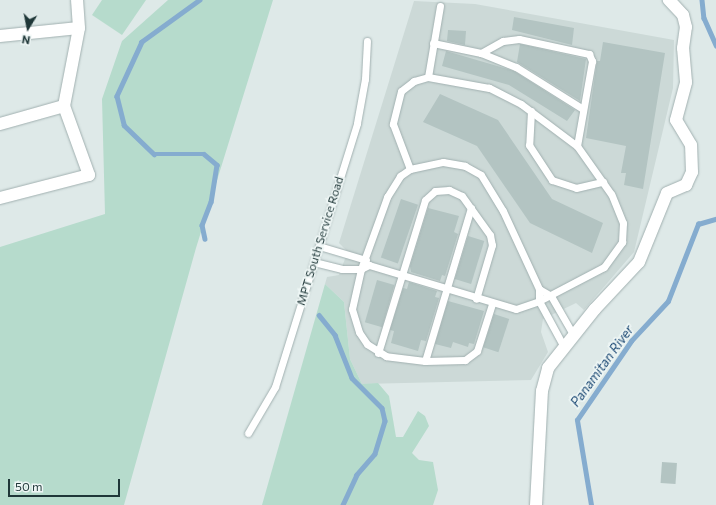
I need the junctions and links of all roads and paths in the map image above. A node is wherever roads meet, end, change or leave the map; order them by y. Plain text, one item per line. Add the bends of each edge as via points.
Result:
1 (77, 0) edge
2 (669, 0) edge
3 (440, 6) dead end
4 (79, 28) junction
5 (0, 37) edge
6 (367, 41) dead end
7 (433, 43) junction
8 (481, 53) junction
9 (428, 77) junction
10 (64, 106) junction
11 (583, 109) junction
12 (531, 111) junction
13 (0, 124) edge
14 (577, 146) junction
15 (410, 169) junction
16 (603, 182) junction
17 (0, 198) edge
18 (471, 208) junction
19 (319, 246) junction
20 (365, 257) junction
21 (314, 262) junction
22 (369, 265) junction
23 (361, 269) junction
24 (401, 276) junction
25 (539, 289) junction
26 (446, 290) junction
27 (551, 296) junction
28 (476, 299) junction
29 (539, 301) junction
30 (492, 304) junction
31 (574, 336) junction
32 (564, 347) junction
33 (378, 353) junction
34 (424, 361) junction
35 (248, 433) dead end
36 (536, 505) edge

1 - 4 street
2 - 31 street via 683,15 686,27 683,48 686,82 676,120 691,145 692,172 686,185 667,193 639,262
3 - 7 lane
4 - 5 street
4 - 10 street
6 - 19 lane, MPT South Service Road via 360,109
7 - 8 lane
7 - 9 lane
8 - 11 lane via 540,80
8 - 11 lane via 503,41 519,39 584,52 592,61
9 - 12 lane via 489,88
9 - 15 lane via 414,81 401,91 393,115 394,134
10 - 13 street
10 - 17 street via 89,175
11 - 14 lane
12 - 14 lane
12 - 16 lane via 529,145 552,180 569,187
14 - 16 lane
15 - 20 lane via 400,176 386,196
15 - 25 lane via 444,162 465,166 481,175 503,211
16 - 27 lane via 623,223 620,248 604,267
18 - 24 lane via 462,196 449,190 429,195
18 - 26 lane
18 - 28 lane via 492,240
19 - 20 lane via 346,256
19 - 21 lane, MPT South Service Road
20 - 22 lane
20 - 23 lane
21 - 23 lane
21 - 35 lane, MPT South Service Road via 275,387
22 - 23 lane
22 - 24 lane
23 - 33 lane via 353,297 354,322 367,344
24 - 26 lane
24 - 33 lane
25 - 27 lane
25 - 29 lane
26 - 28 lane
26 - 34 lane
27 - 29 lane
27 - 31 lane
28 - 30 lane
29 - 30 lane via 516,309
29 - 32 lane
30 - 34 lane via 475,355 465,360
31 - 32 street
32 - 36 street via 544,378
33 - 34 lane

